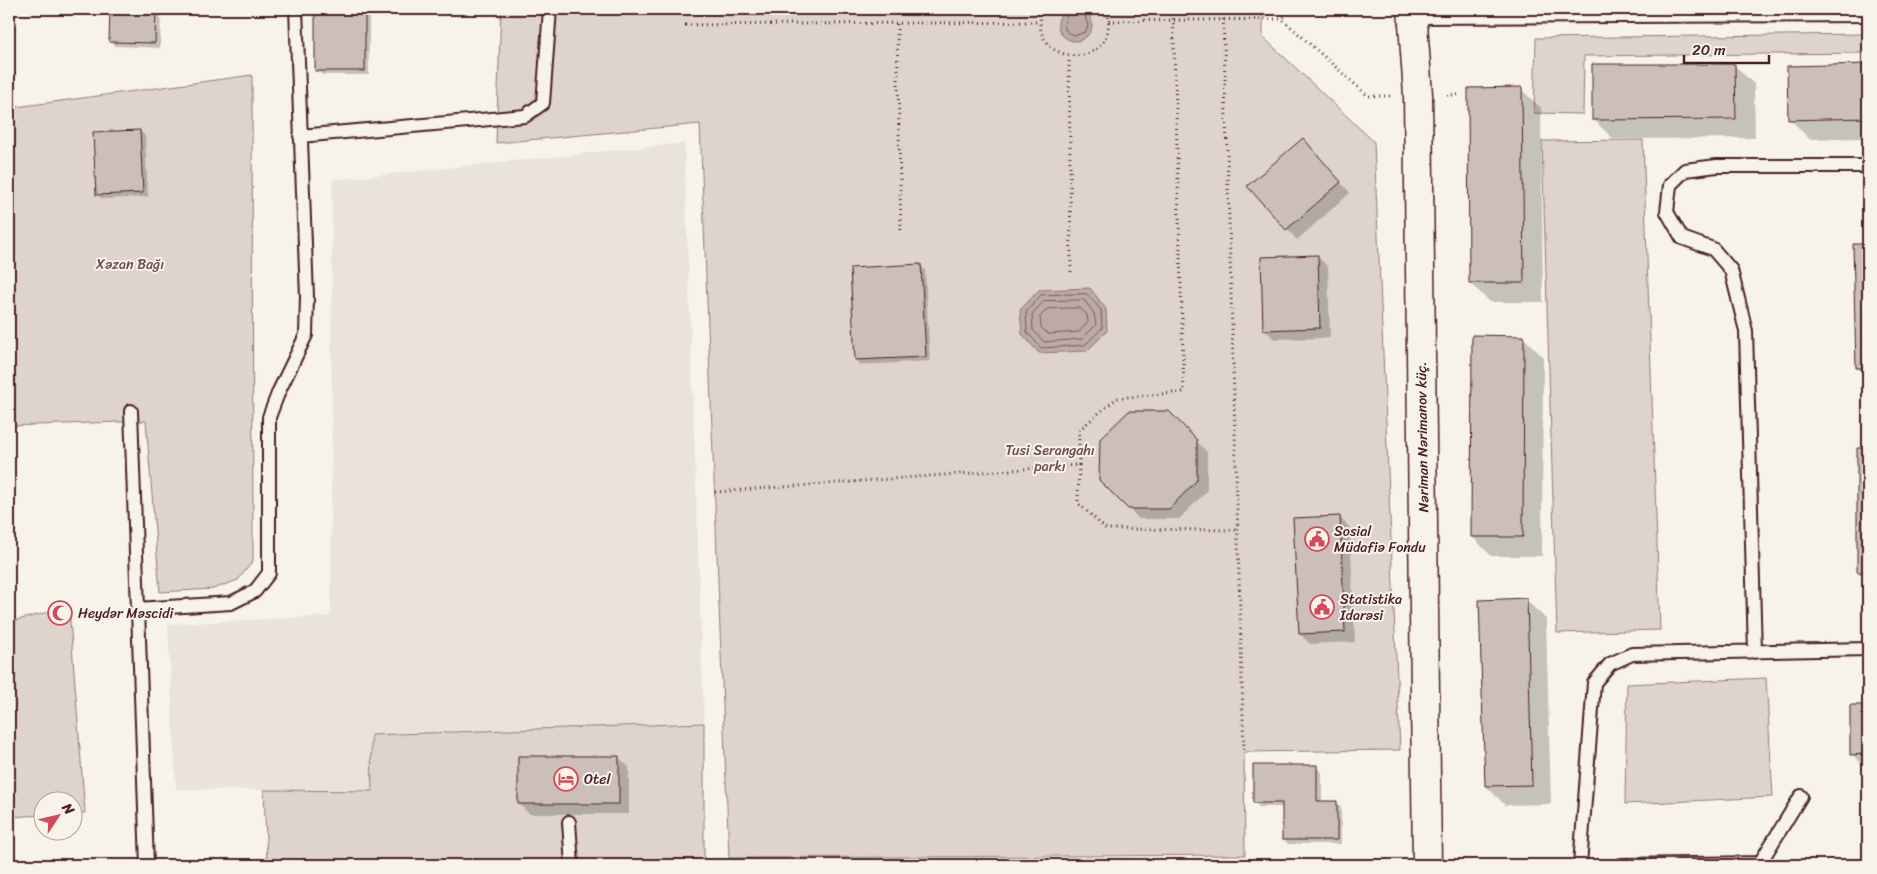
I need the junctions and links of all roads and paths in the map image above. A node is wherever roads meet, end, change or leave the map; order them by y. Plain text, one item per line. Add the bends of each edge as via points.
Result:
1 (296, 9) edge
2 (550, 9) edge
3 (1043, 9) edge
4 (1107, 9) edge
5 (1173, 9) edge
6 (1223, 9) edge
7 (1291, 9) edge
8 (1868, 9) edge
9 (1412, 10) edge
10 (1282, 18) junction
11 (1174, 20) junction
12 (1223, 20) junction
13 (1109, 21) junction
14 (1040, 22) junction
15 (897, 24) junction
16 (685, 25) dead end
17 (1069, 56) junction
18 (1458, 95) dead end
19 (1418, 96) junction
20 (300, 136) junction
21 (1868, 166) edge
22 (901, 234) dead end
23 (1071, 275) dead end
24 (131, 411) dead end
25 (1079, 465) junction
26 (715, 492) dead end
27 (1237, 530) junction
28 (137, 609) junction
29 (1868, 649) edge
30 (1755, 652) junction
31 (1244, 752) dead end
32 (1801, 796) dead end
33 (569, 822) dead end
34 (1760, 864) edge
35 (147, 865) edge
36 (572, 865) edge
37 (1428, 865) edge
38 (1580, 865) edge
39 (1621, 865) edge
40 (1626, 865) edge

1 - 20 lane
2 - 20 lane via 543,103 525,116
3 - 14 path
4 - 13 path
5 - 11 path
6 - 12 path
7 - 10 path
8 - 9 street
9 - 19 street, Nəriman Nərimanov küç.
10 - 12 path
10 - 19 path via 1368,96
11 - 12 path
11 - 13 path
11 - 25 path via 1184,392 1117,398 1079,430
12 - 27 path
13 - 17 path via 1108,33 1093,52
14 - 15 path
14 - 17 path via 1042,35 1049,45
15 - 16 path
15 - 22 path
17 - 23 path
18 - 19 path
19 - 37 street, Nəriman Nərimanov küç.
20 - 28 lane via 306,335 269,417 269,573 255,591 231,603
21 - 30 lane via 1717,166 1685,170 1670,185 1667,212 1682,238 1713,249 1732,270 1746,331
24 - 28 lane
25 - 26 path
25 - 27 path via 1078,503 1106,530
27 - 31 path
28 - 35 lane
29 - 30 lane
30 - 38 lane via 1632,654 1610,664 1594,682
32 - 34 lane
33 - 36 lane
34 - 40 lane
39 - 40 lane

